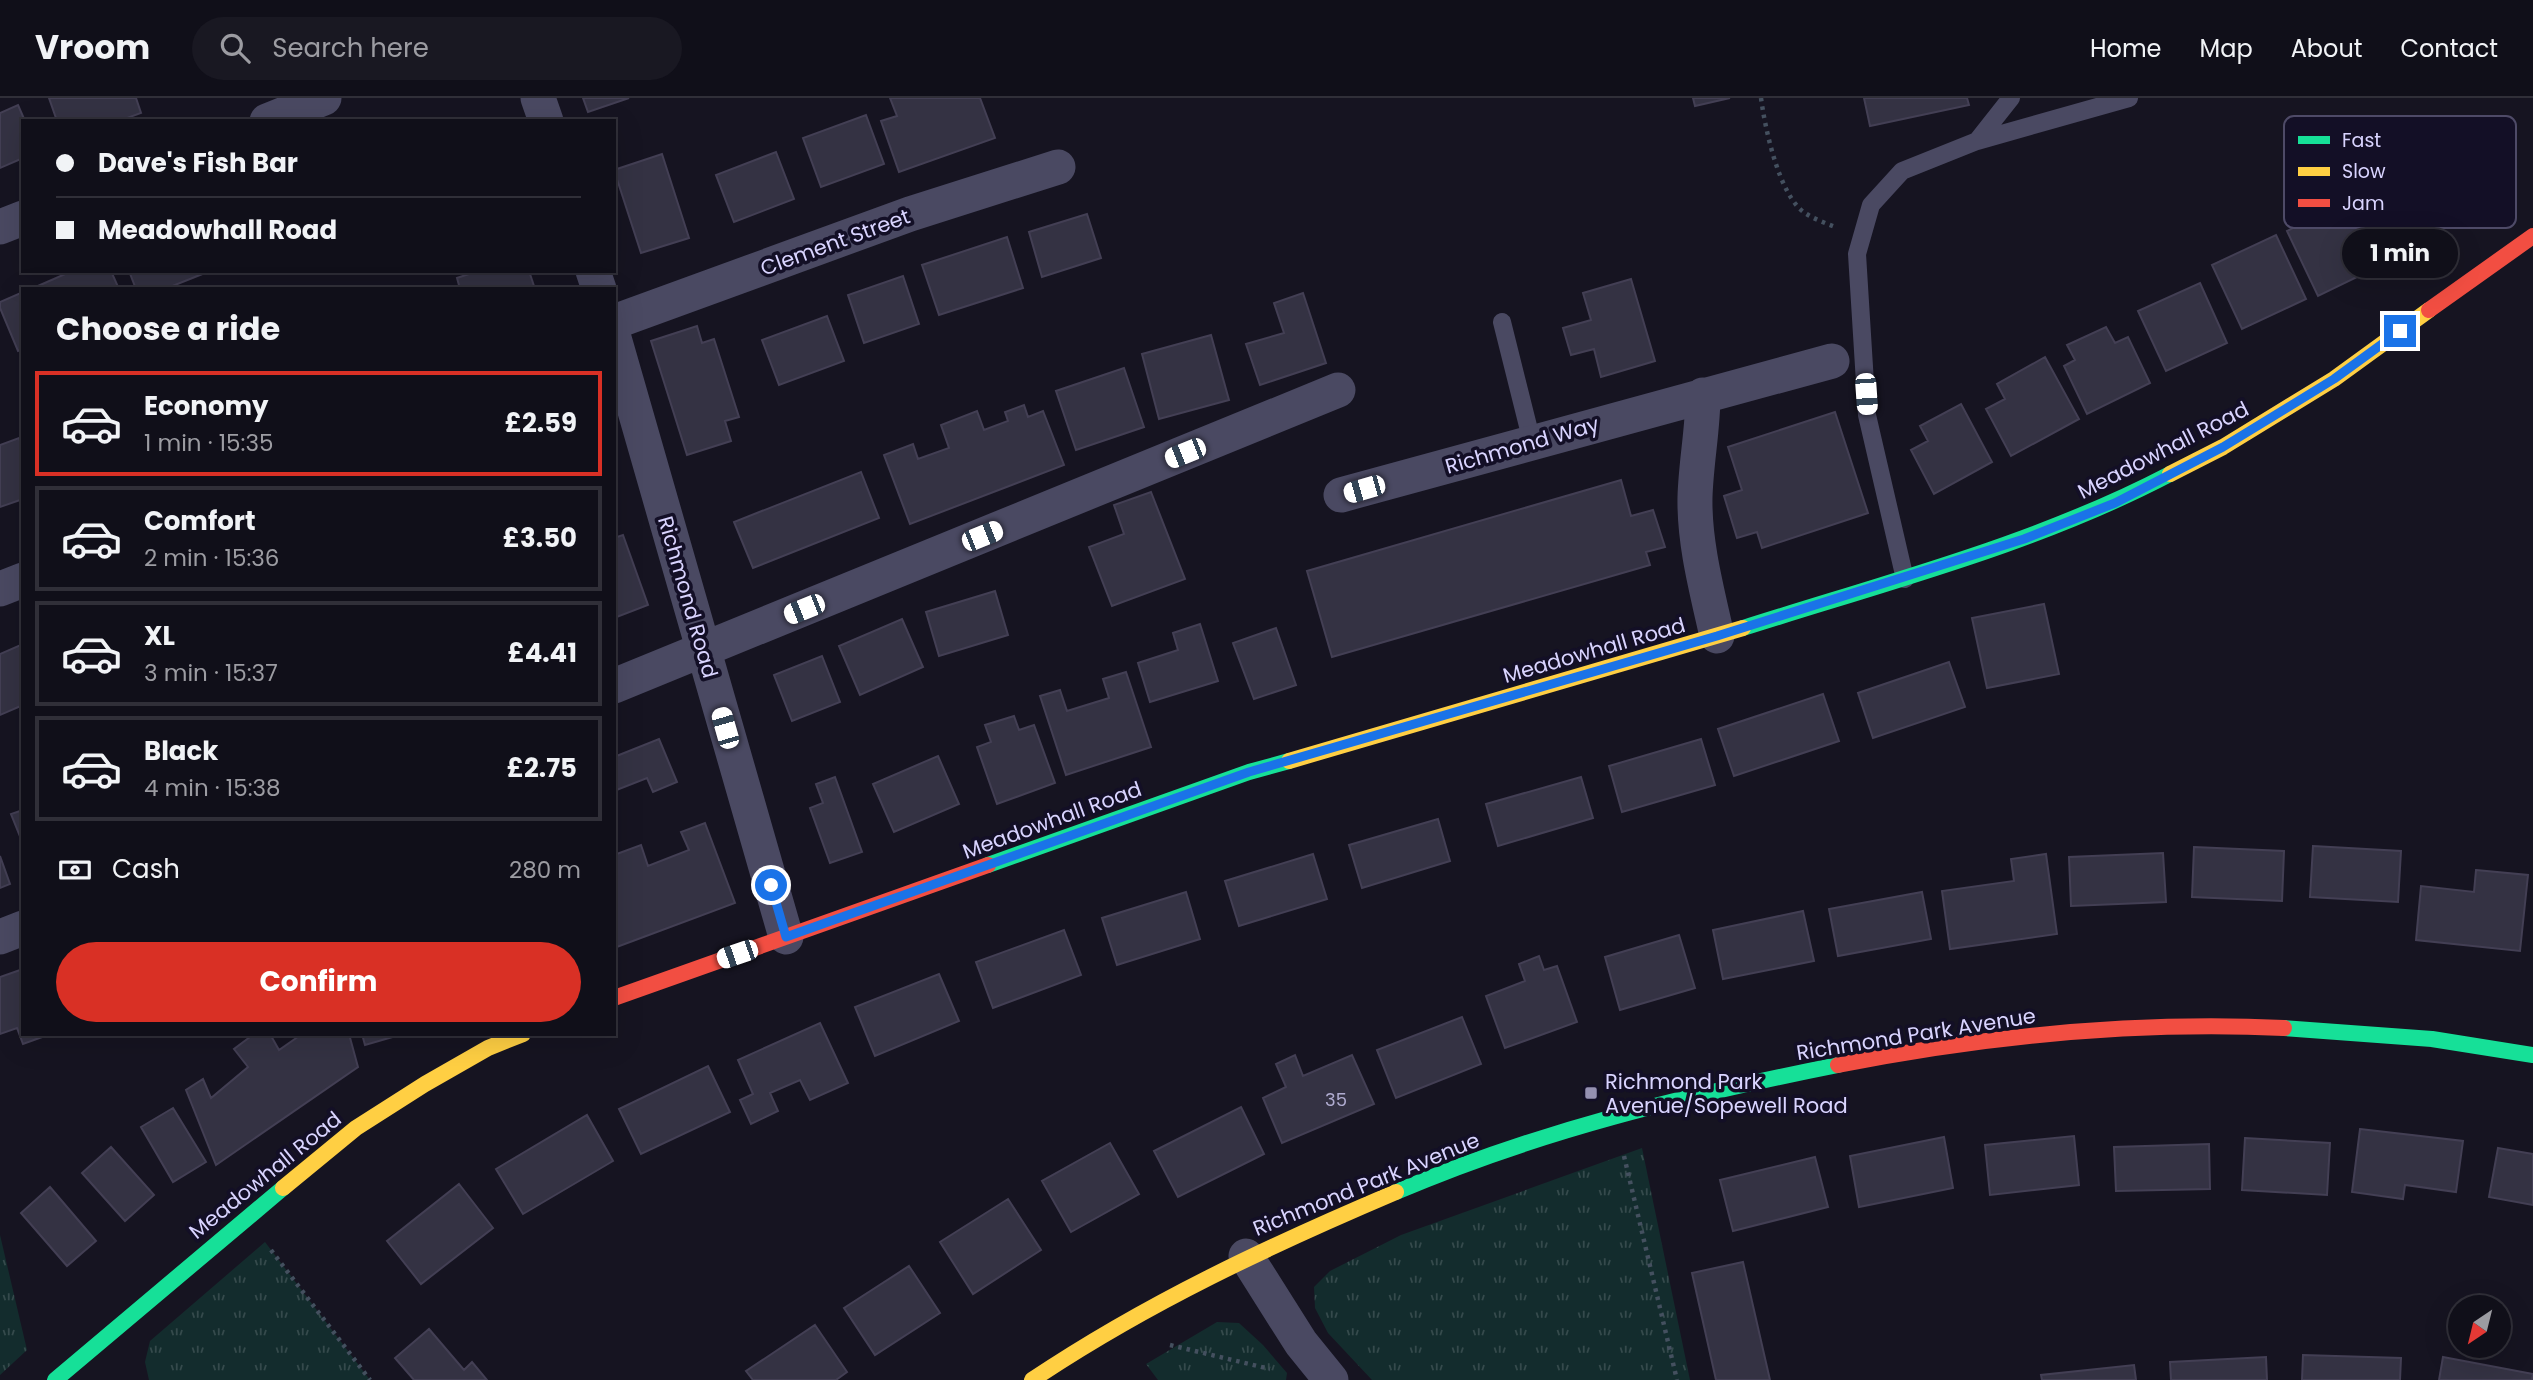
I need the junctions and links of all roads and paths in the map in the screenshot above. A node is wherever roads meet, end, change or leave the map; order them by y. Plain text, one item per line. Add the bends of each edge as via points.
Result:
1 (324, 98) edge
2 (538, 98) edge
3 (1761, 98) edge
4 (2011, 98) edge
5 (2129, 98) edge
6 (272, 119) edge
7 (545, 119) edge
8 (1977, 141) junction
9 (1058, 167) dead end
10 (21, 219) edge
11 (0, 227) edge
12 (2533, 236) edge
13 (1861, 239) junction
14 (1502, 323) dead end
15 (616, 338) edge
16 (616, 342) edge
17 (1832, 361) dead end
18 (1338, 390) dead end
19 (1703, 395) junction
20 (1532, 442) junction
21 (1340, 495) dead end
22 (1905, 579) junction
23 (21, 581) edge
24 (0, 589) edge
25 (1717, 636) junction
26 (703, 650) junction
27 (616, 685) edge
28 (21, 929) edge
29 (0, 937) edge
30 (786, 937) junction
31 (616, 997) edge
32 (518, 1036) edge
33 (2533, 1055) edge
34 (1614, 1117) junction
35 (246, 1217) junction
36 (1246, 1256) junction
37 (1107, 1330) junction
38 (1316, 1376) edge
39 (55, 1380) edge
40 (370, 1380) edge
41 (1032, 1380) edge
42 (1677, 1380) edge

1 - 6 street
2 - 7 street
3 - 13 path via 1764,123 1787,191 1804,213
4 - 8 lane
5 - 8 lane
8 - 13 lane via 1902,171 1871,205
9 - 15 street, Clement Street via 910,214
10 - 11 street
12 - 22 street, Meadowhall Road via 2334,379 2223,447 2115,503
13 - 22 lane via 1857,254 1867,415
14 - 20 lane
16 - 26 street, Richmond Road
17 - 19 street, Richmond Way
18 - 26 street
19 - 20 street, Richmond Way
19 - 25 street via 1695,524
20 - 21 street, Richmond Way
22 - 25 street, Meadowhall Road
23 - 24 street
25 - 30 street, Meadowhall Road via 1249,772
26 - 27 street
26 - 30 street, Richmond Road
28 - 29 street
30 - 31 street, Meadowhall Road
32 - 35 street, Meadowhall Road via 488,1048 356,1128
33 - 34 street, Richmond Park Avenue via 2431,1039 2325,1030 2117,1028 1929,1048 1676,1099
34 - 36 street, Richmond Park Avenue via 1520,1144 1423,1180
34 - 42 path
35 - 39 street, Meadowhall Road via 87,1362
35 - 40 path
36 - 37 street, Richmond Park Avenue
36 - 38 street via 1301,1343
37 - 38 path
37 - 41 street, Richmond Park Avenue

